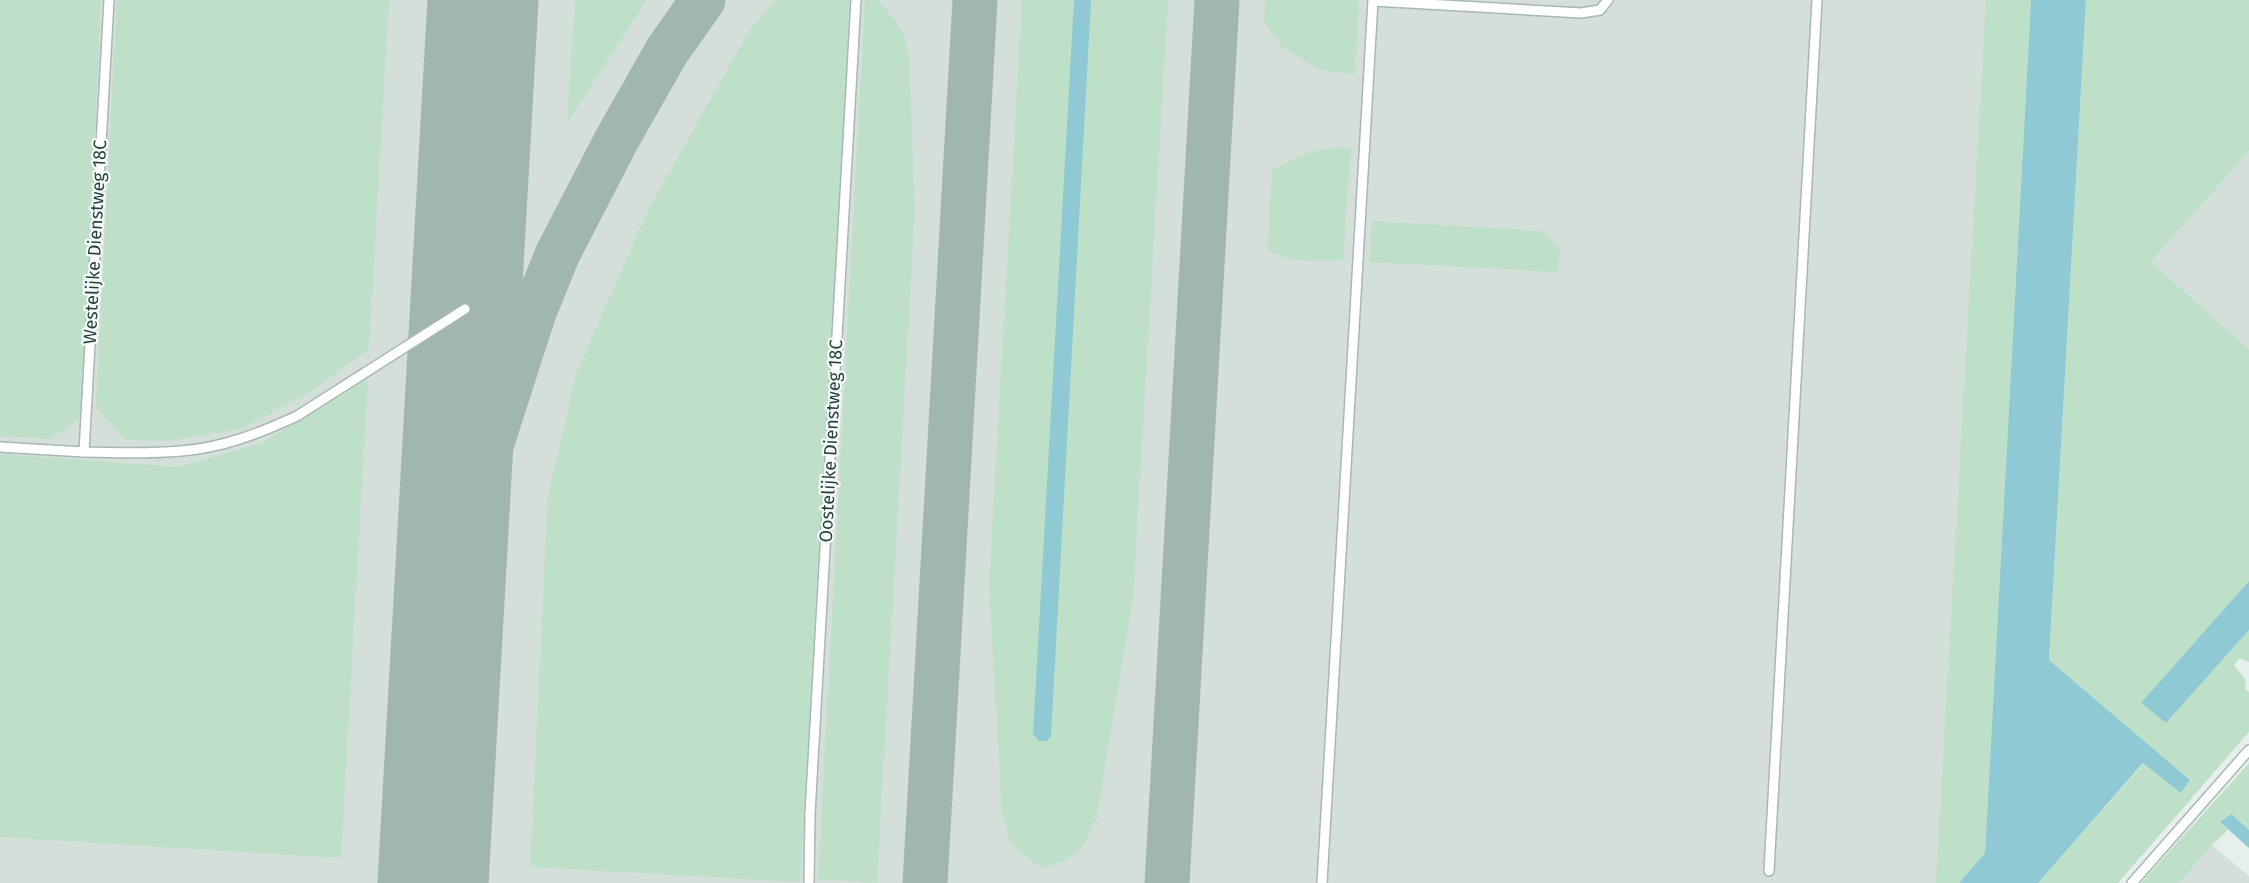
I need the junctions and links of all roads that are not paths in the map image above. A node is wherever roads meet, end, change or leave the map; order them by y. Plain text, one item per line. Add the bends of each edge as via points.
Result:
1 (109, 0) edge
2 (856, 0) edge
3 (1608, 0) edge
4 (1817, 0) edge
5 (1373, 1) edge
6 (465, 309) dead end
7 (0, 447) edge
8 (84, 452) junction
9 (2249, 750) edge
10 (1769, 871) dead end
11 (809, 883) edge
12 (1322, 883) edge
13 (2132, 883) edge

1 - 8 lane, Westelijke Dienstweg 18C
2 - 11 lane, Oostelijke Dienstweg 18C
3 - 5 lane via 1600,10 1581,13
4 - 10 lane
5 - 12 lane
6 - 8 lane via 297,416 269,429 183,451
7 - 8 lane
9 - 13 lane

